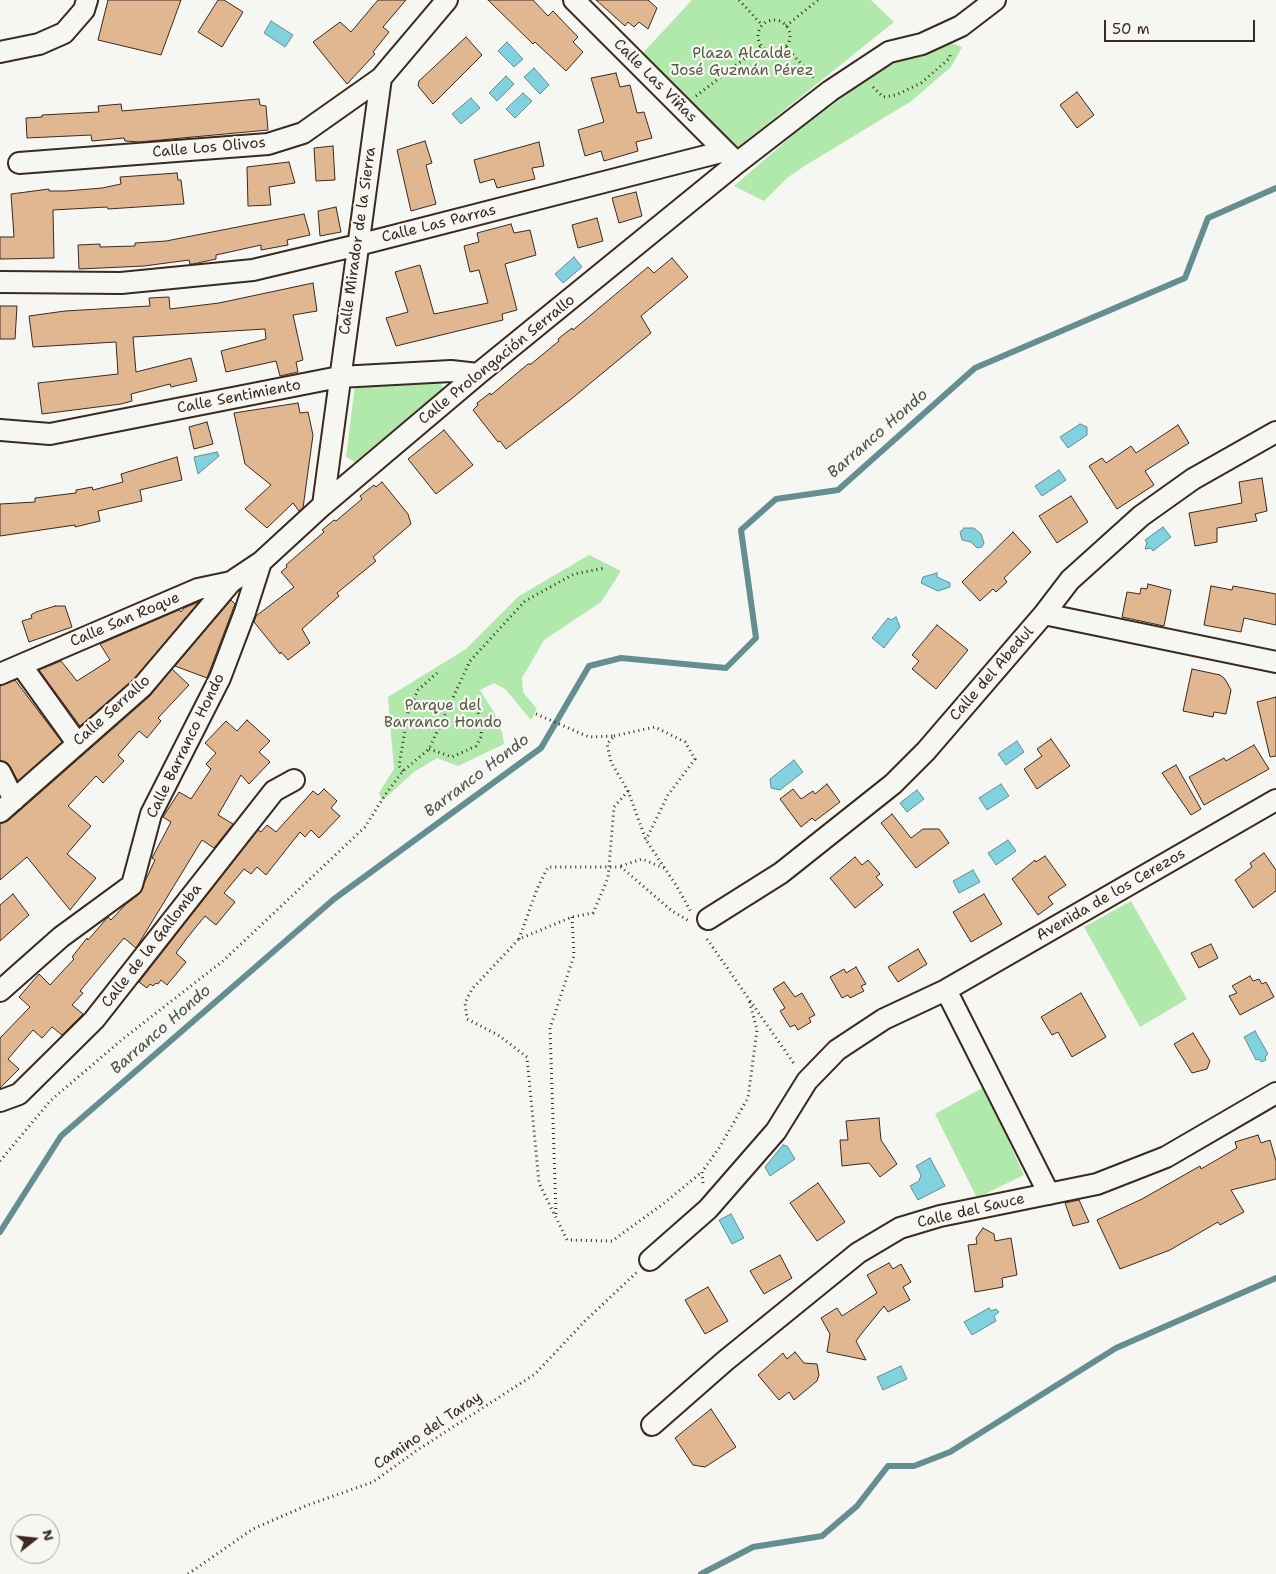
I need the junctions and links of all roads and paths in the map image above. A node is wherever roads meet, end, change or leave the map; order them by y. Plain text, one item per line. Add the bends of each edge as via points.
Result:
1 (87, 0) edge
2 (447, 0) edge
3 (574, 0) edge
4 (738, 0) edge
5 (818, 0) edge
6 (995, 0) edge
7 (762, 25) junction
8 (786, 26) junction
9 (952, 30) junction
10 (761, 46) junction
11 (786, 47) junction
12 (0, 52) edge
13 (858, 73) junction
14 (382, 78) junction
15 (818, 83) dead end
16 (690, 100) dead end
17 (731, 157) junction
18 (18, 163) dead end
19 (358, 245) junction
20 (0, 282) edge
21 (478, 374) junction
22 (339, 377) junction
23 (0, 430) edge
24 (1276, 432) edge
25 (323, 505) junction
26 (261, 562) junction
27 (605, 568) dead end
28 (231, 582) junction
29 (1044, 614) junction
30 (1276, 662) edge
31 (21, 665) junction
32 (437, 673) dead end
33 (0, 674) edge
34 (476, 707) dead end
35 (536, 714) dead end
36 (614, 736) junction
37 (77, 743) junction
38 (429, 749) junction
39 (403, 771) junction
40 (0, 772) edge
41 (294, 780) dead end
42 (628, 791) junction
43 (1276, 800) edge
44 (7, 806) edge
45 (646, 840) junction
46 (609, 867) junction
47 (621, 867) junction
48 (664, 868) junction
49 (572, 917) junction
50 (700, 925) junction
51 (519, 939) junction
52 (0, 990) edge
53 (946, 990) junction
54 (748, 997) junction
55 (807, 1081) junction
56 (1276, 1093) edge
57 (0, 1101) edge
58 (0, 1162) edge
59 (702, 1172) junction
60 (1049, 1194) junction
61 (708, 1209) junction
62 (556, 1217) junction
63 (650, 1260) joint
64 (652, 1425) dead end
65 (188, 1574) edge

1 - 12 street via 84,10 64,34 39,44
2 - 14 street
3 - 17 street, Calle Las Viñas
4 - 7 path
5 - 8 path
6 - 9 street, Calle Prolongación Serrallo
7 - 8 path via 777,20
7 - 10 path via 758,37
8 - 11 path via 790,34
9 - 13 street, Calle Prolongación Serrallo via 922,44 889,52
9 - 13 path via 950,58 921,83 896,95 883,97
10 - 11 path via 776,52
10 - 16 path
11 - 15 path
13 - 17 street, Calle Prolongación Serrallo
14 - 18 street, Calle Los Olivos via 303,133 268,144
14 - 19 street, Calle Mirador de la Sierra
17 - 19 street, Calle Las Parras
17 - 21 street, Calle Prolongación Serrallo
19 - 20 street, Calle Las Parras via 253,270 180,278 121,283
19 - 22 street, Calle Mirador de la Sierra
21 - 22 street, Calle Sentimiento via 451,371
21 - 25 street, Calle Prolongación Serrallo
22 - 23 street, Calle Sentimiento via 50,434
22 - 25 street, Calle Mirador de la Sierra
24 - 29 street, Calle del Abedul via 1192,479 1141,516 1070,580
25 - 26 street, Calle Prolongación Serrallo
26 - 28 street, Calle Serrallo
26 - 52 street, Calle Barranco Hondo via 246,612 220,678 151,814 132,885 61,937
27 - 38 path via 574,574 525,601 470,661
28 - 31 street, Calle San Roque via 198,589
28 - 37 street, Calle Serrallo via 142,687
29 - 30 street
29 - 50 street, Calle del Abedul via 926,751 893,784 781,872
31 - 33 street, Calle San Roque
31 - 37 street
32 - 39 path via 418,690 408,712 399,766
34 - 38 path via 482,723 482,737 476,746 452,758
35 - 36 path via 589,736
36 - 42 path via 606,744 611,762
36 - 45 path via 655,727 685,742 694,759 668,795
37 - 44 street, Calle Serrallo
38 - 39 path
39 - 58 path via 365,827 223,961 51,1100
40 - 44 street
41 - 57 street, Calle de la Gallomba via 274,791 94,1020 19,1094
42 - 45 path
42 - 46 path via 614,807
43 - 53 street, Avenida de los Cerezos
45 - 48 path
46 - 47 path
46 - 49 path via 608,878 593,913
46 - 51 path via 548,867
47 - 48 path via 642,859
47 - 50 path via 672,911
48 - 50 path
49 - 51 path
49 - 62 path via 574,956 550,1028
50 - 54 path
51 - 62 path via 472,990 465,1003 467,1019 498,1035 527,1057 539,1183
53 - 55 street, Avenida de los Cerezos via 884,1018 837,1050
53 - 60 street
54 - 55 path
54 - 59 path via 757,1030 748,1098
55 - 61 street, Avenida de los Cerezos via 776,1130
56 - 60 street, Calle del Sauce via 1166,1157 1097,1184
59 - 61 path
59 - 62 path via 612,1241 567,1240
60 - 64 street, Calle del Sauce via 940,1216 892,1233 858,1253
61 - 63 street, Avenida de los Cerezos
63 - 65 path, Camino del Taray via 535,1374 372,1482 253,1529

